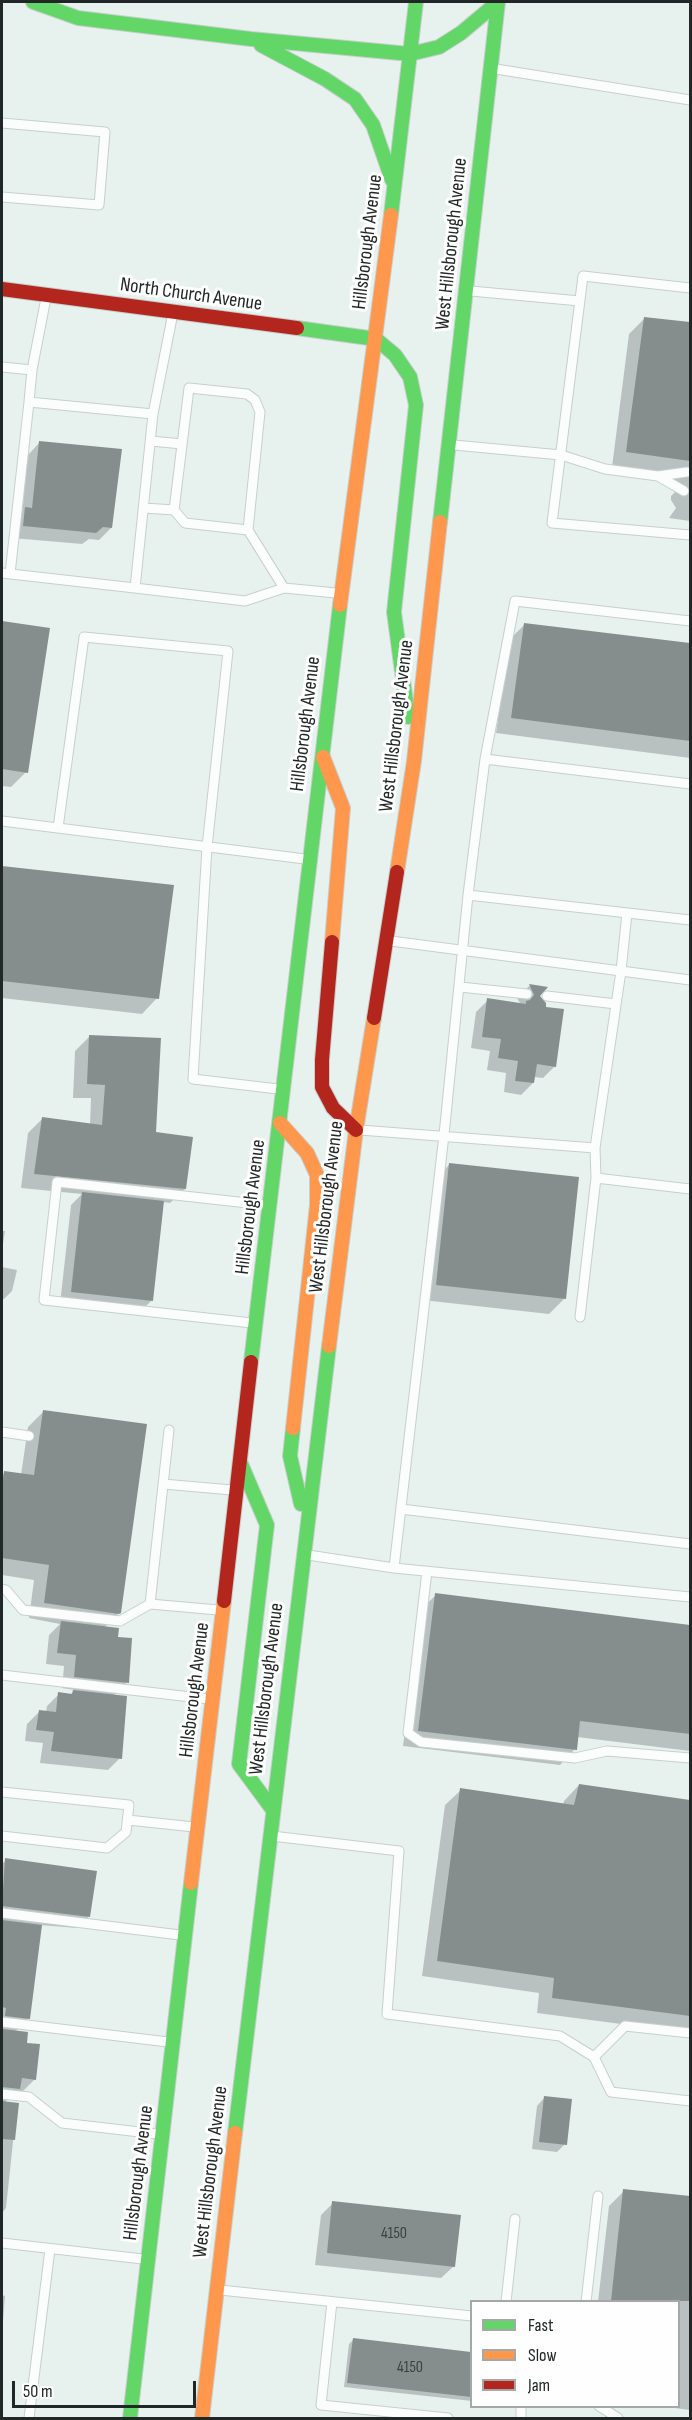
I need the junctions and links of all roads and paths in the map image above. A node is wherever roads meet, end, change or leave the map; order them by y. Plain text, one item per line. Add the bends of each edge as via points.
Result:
1 (33, 2) edge
2 (416, 2) edge
3 (498, 2) edge
4 (251, 39) junction
5 (410, 54) junction
6 (490, 68) junction
7 (690, 100) edge
8 (2, 123) edge
9 (394, 186) junction
10 (2, 197) edge
11 (690, 288) edge
12 (2, 290) edge
13 (466, 290) junction
14 (47, 295) junction
15 (579, 301) junction
16 (173, 312) junction
17 (376, 339) junction
18 (2, 367) edge
19 (32, 370) junction
20 (29, 402) junction
21 (153, 414) junction
22 (151, 441) junction
23 (182, 444) junction
24 (449, 444) junction
25 (561, 455) junction
26 (687, 472) dead end
27 (658, 476) junction
28 (684, 491) dead end
29 (144, 508) junction
30 (174, 510) junction
31 (248, 530) junction
32 (690, 535) edge
33 (6, 573) edge
34 (135, 588) junction
35 (284, 588) junction
36 (342, 593) junction
37 (690, 621) edge
38 (321, 755) junction
39 (485, 759) junction
40 (414, 762) junction
41 (690, 784) edge
42 (2, 821) edge
43 (58, 828) junction
44 (207, 847) junction
45 (310, 859) junction
46 (468, 895) junction
47 (627, 913) junction
48 (690, 920) edge
49 (386, 940) junction
50 (464, 950) junction
51 (621, 971) junction
52 (690, 980) edge
53 (460, 987) junction
54 (527, 994) dead end
55 (547, 996) dead end
56 (616, 1005) junction
57 (284, 1090) junction
58 (280, 1123) junction
59 (356, 1130) junction
60 (444, 1135) junction
61 (595, 1148) junction
62 (596, 1178) junction
63 (690, 1189) edge
64 (271, 1205) junction
65 (580, 1317) dead end
66 (257, 1323) junction
67 (169, 1430) dead end
68 (2, 1432) edge
69 (29, 1436) dead end
70 (241, 1464) junction
71 (163, 1484) junction
72 (237, 1491) junction
73 (401, 1509) junction
74 (306, 1525) junction
75 (690, 1544) edge
76 (302, 1555) junction
77 (394, 1568) junction
78 (427, 1571) junction
79 (2, 1589) edge
80 (690, 1597) edge
81 (150, 1604) junction
82 (224, 1611) junction
83 (2, 1676) edge
84 (213, 1700) junction
85 (690, 1758) edge
86 (2, 1792) edge
87 (273, 1810) junction
88 (128, 1820) junction
89 (198, 1828) junction
90 (270, 1835) junction
91 (2, 1836) edge
92 (2, 1913) edge
93 (186, 1936) junction
94 (2, 2022) edge
95 (690, 2033) edge
96 (174, 2042) junction
97 (594, 2057) junction
98 (2, 2094) edge
99 (690, 2101) edge
100 (163, 2134) junction
101 (598, 2196) dead end
102 (515, 2219) dead end
103 (2, 2243) edge
104 (50, 2249) junction
105 (148, 2260) junction
106 (217, 2290) junction
107 (506, 2300) edge
108 (586, 2300) edge
109 (332, 2302) junction
110 (470, 2316) edge
111 (602, 2408) edge
112 (29, 2418) edge
113 (130, 2418) edge
114 (202, 2418) edge
115 (448, 2418) edge
116 (618, 2418) edge

1 - 4 main road via 78,18
2 - 5 main road, Hillsborough Avenue
3 - 5 main road via 439,47
3 - 6 main road, West Hillsborough Avenue
4 - 5 main road
4 - 9 main road via 355,99 373,125
5 - 9 main road, Hillsborough Avenue
6 - 7 lane
6 - 13 main road, West Hillsborough Avenue
8 - 10 lane via 105,132 99,205
9 - 17 main road, Hillsborough Avenue
11 - 15 lane via 583,276
12 - 14 main road, North Church Avenue
13 - 15 lane
13 - 24 main road, West Hillsborough Avenue
14 - 16 main road, North Church Avenue
14 - 19 lane
15 - 25 lane
16 - 17 main road, North Church Avenue
16 - 21 lane
17 - 36 main road, Hillsborough Avenue
17 - 40 main road via 395,355 410,377 416,405 393,612
18 - 19 lane
19 - 20 lane
20 - 21 lane
20 - 33 lane
21 - 22 lane
22 - 23 lane
22 - 29 lane
23 - 30 lane
23 - 31 lane via 189,388 247,394 255,400 260,412
24 - 25 lane
24 - 40 main road, West Hillsborough Avenue
25 - 27 lane via 604,469
25 - 32 lane via 552,523
26 - 27 lane
27 - 28 lane
29 - 30 lane
29 - 34 lane
30 - 31 lane via 185,523
31 - 35 lane
33 - 34 lane
34 - 35 lane via 245,601
35 - 36 lane
36 - 38 main road, Hillsborough Avenue
37 - 39 lane via 515,601
38 - 45 main road, Hillsborough Avenue
38 - 59 main road via 343,808 322,1087 333,1108
39 - 41 lane
39 - 46 lane
40 - 49 main road, West Hillsborough Avenue
42 - 43 lane
43 - 44 lane
43 - 44 lane via 84,637 228,651
44 - 45 lane
44 - 57 lane via 193,1079
45 - 57 main road, Hillsborough Avenue
46 - 47 lane
46 - 50 lane
47 - 48 lane
47 - 51 lane
49 - 50 lane
49 - 59 main road, West Hillsborough Avenue
50 - 51 lane
50 - 53 lane
51 - 52 lane
51 - 56 lane
53 - 54 lane
53 - 60 lane
55 - 56 lane
56 - 61 lane
57 - 58 main road, Hillsborough Avenue
58 - 64 main road, Hillsborough Avenue
58 - 74 main road via 307,1153 317,1175 290,1456
59 - 60 lane
59 - 74 main road, West Hillsborough Avenue
60 - 61 lane
60 - 73 lane
61 - 62 lane
62 - 63 lane
62 - 65 lane
64 - 66 main road, Hillsborough Avenue
64 - 66 lane via 57,1182 44,1300
66 - 70 main road, Hillsborough Avenue
67 - 71 lane
68 - 69 lane
70 - 72 main road, Hillsborough Avenue
70 - 87 main road via 267,1525 239,1764
71 - 72 lane
71 - 81 lane
72 - 82 main road, Hillsborough Avenue
73 - 75 lane
73 - 77 lane
74 - 76 main road, West Hillsborough Avenue
76 - 77 lane
76 - 87 main road, West Hillsborough Avenue
77 - 78 lane
78 - 80 lane
78 - 85 lane via 408,1732 421,1742 575,1758 607,1750
79 - 81 lane via 23,1610 120,1621
81 - 82 lane
82 - 84 main road, Hillsborough Avenue
83 - 84 lane
84 - 89 main road, Hillsborough Avenue
86 - 88 lane via 129,1805
87 - 90 main road, West Hillsborough Avenue
88 - 89 lane
88 - 91 lane via 126,1832 108,1848
89 - 93 main road, Hillsborough Avenue
90 - 97 lane via 399,1851 387,2014 560,2036
90 - 106 main road, West Hillsborough Avenue
92 - 93 lane
93 - 96 main road, Hillsborough Avenue
94 - 96 lane
95 - 97 lane via 625,2026
96 - 100 main road, Hillsborough Avenue
97 - 99 lane via 611,2092
98 - 100 lane via 29,2097 63,2123
100 - 105 main road, Hillsborough Avenue
101 - 108 lane
102 - 107 lane
103 - 104 lane
104 - 105 lane
104 - 112 lane
105 - 113 main road, Hillsborough Avenue
106 - 109 lane
106 - 114 main road, West Hillsborough Avenue
109 - 110 lane
109 - 115 lane via 321,2405
111 - 116 lane

